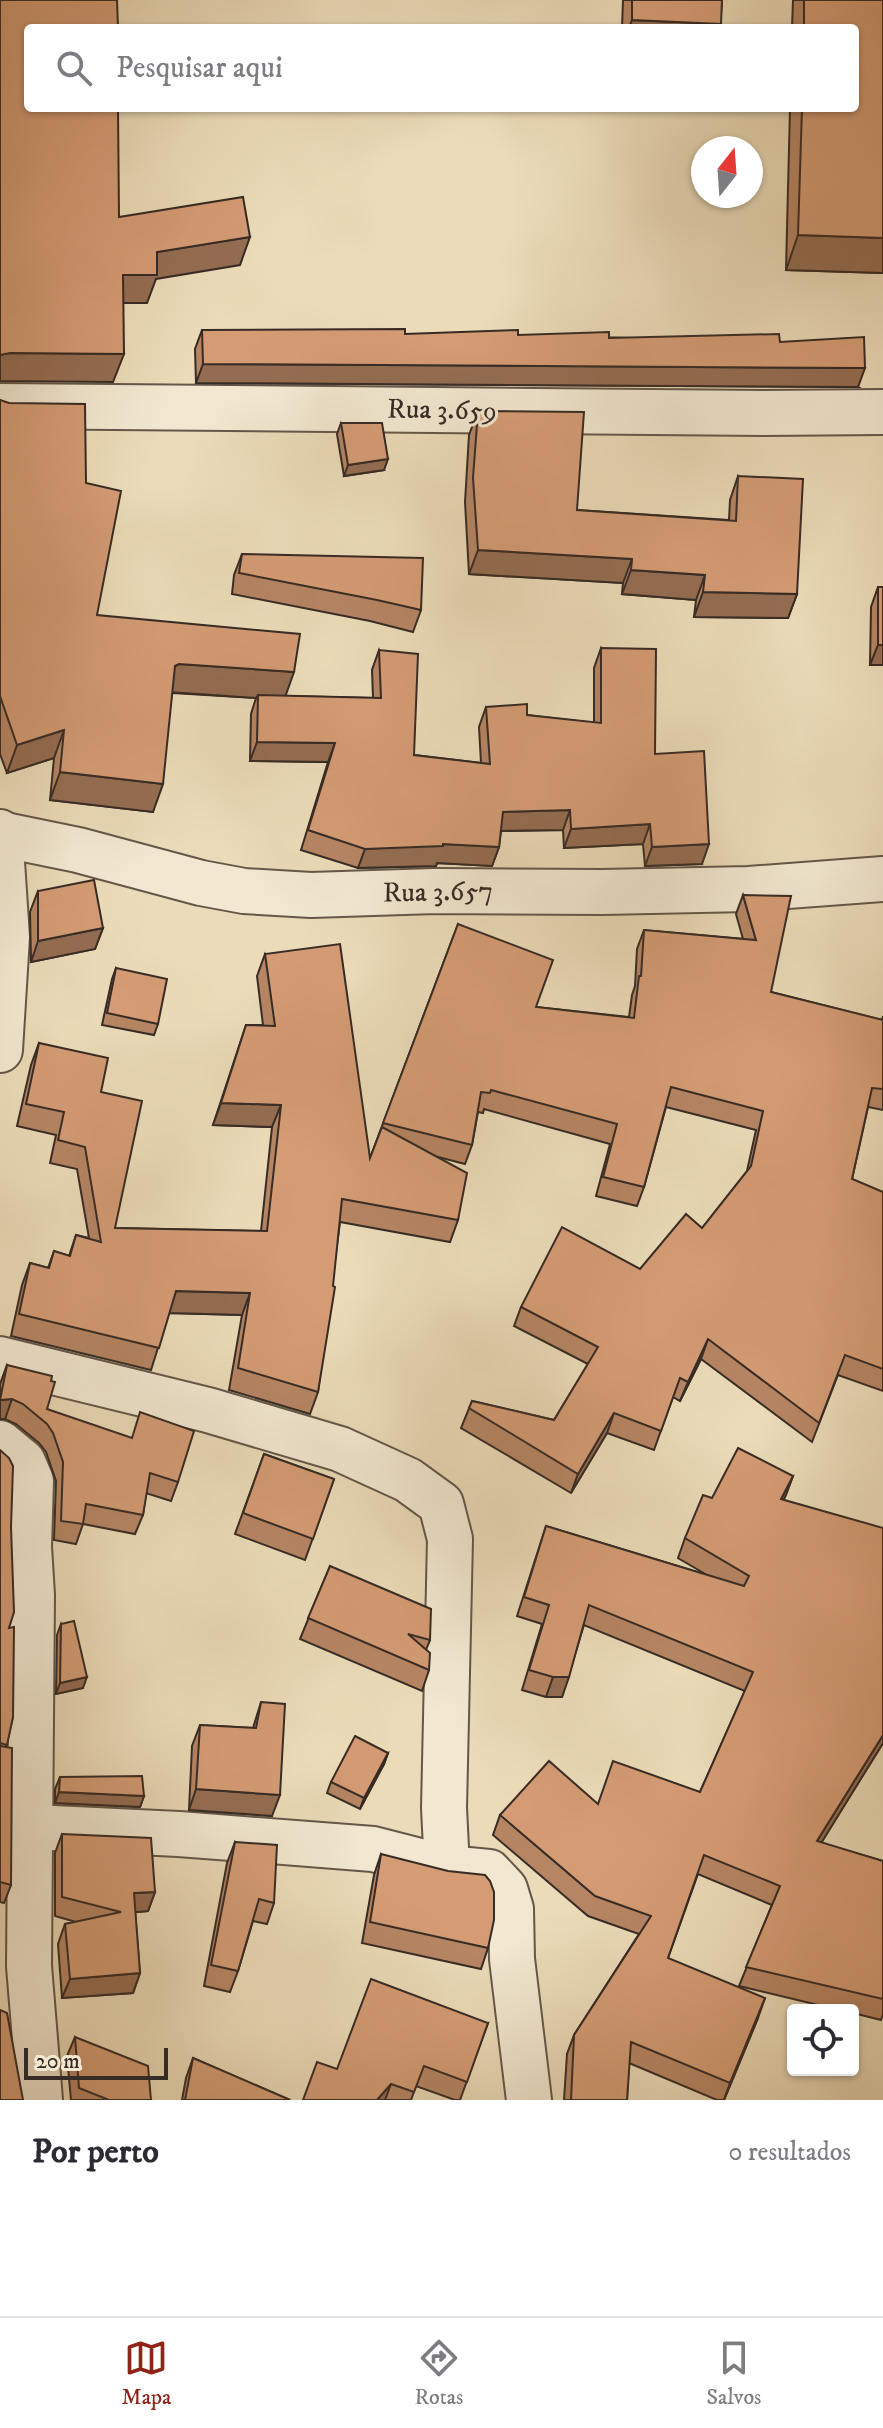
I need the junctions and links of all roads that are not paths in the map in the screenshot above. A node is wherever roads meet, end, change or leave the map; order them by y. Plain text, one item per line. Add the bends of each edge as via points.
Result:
1 (0, 406) edge
2 (883, 412) edge
3 (0, 833) edge
4 (883, 879) edge
5 (0, 1050) edge
6 (0, 1359) edge
7 (0, 1443) edge
8 (32, 1827) junction
9 (447, 1868) junction
10 (40, 2100) edge
11 (529, 2100) edge

1 - 2 street, Rua 3.659
3 - 4 street, Rua 3.657 via 201,883 311,895 749,889
3 - 5 street via 7,937
6 - 9 street via 340,1449 408,1480 441,1504 450,1539
7 - 8 street via 23,1462 31,1481
8 - 9 street via 373,1849
8 - 10 street via 29,1966
9 - 11 street via 489,1872 505,1889

